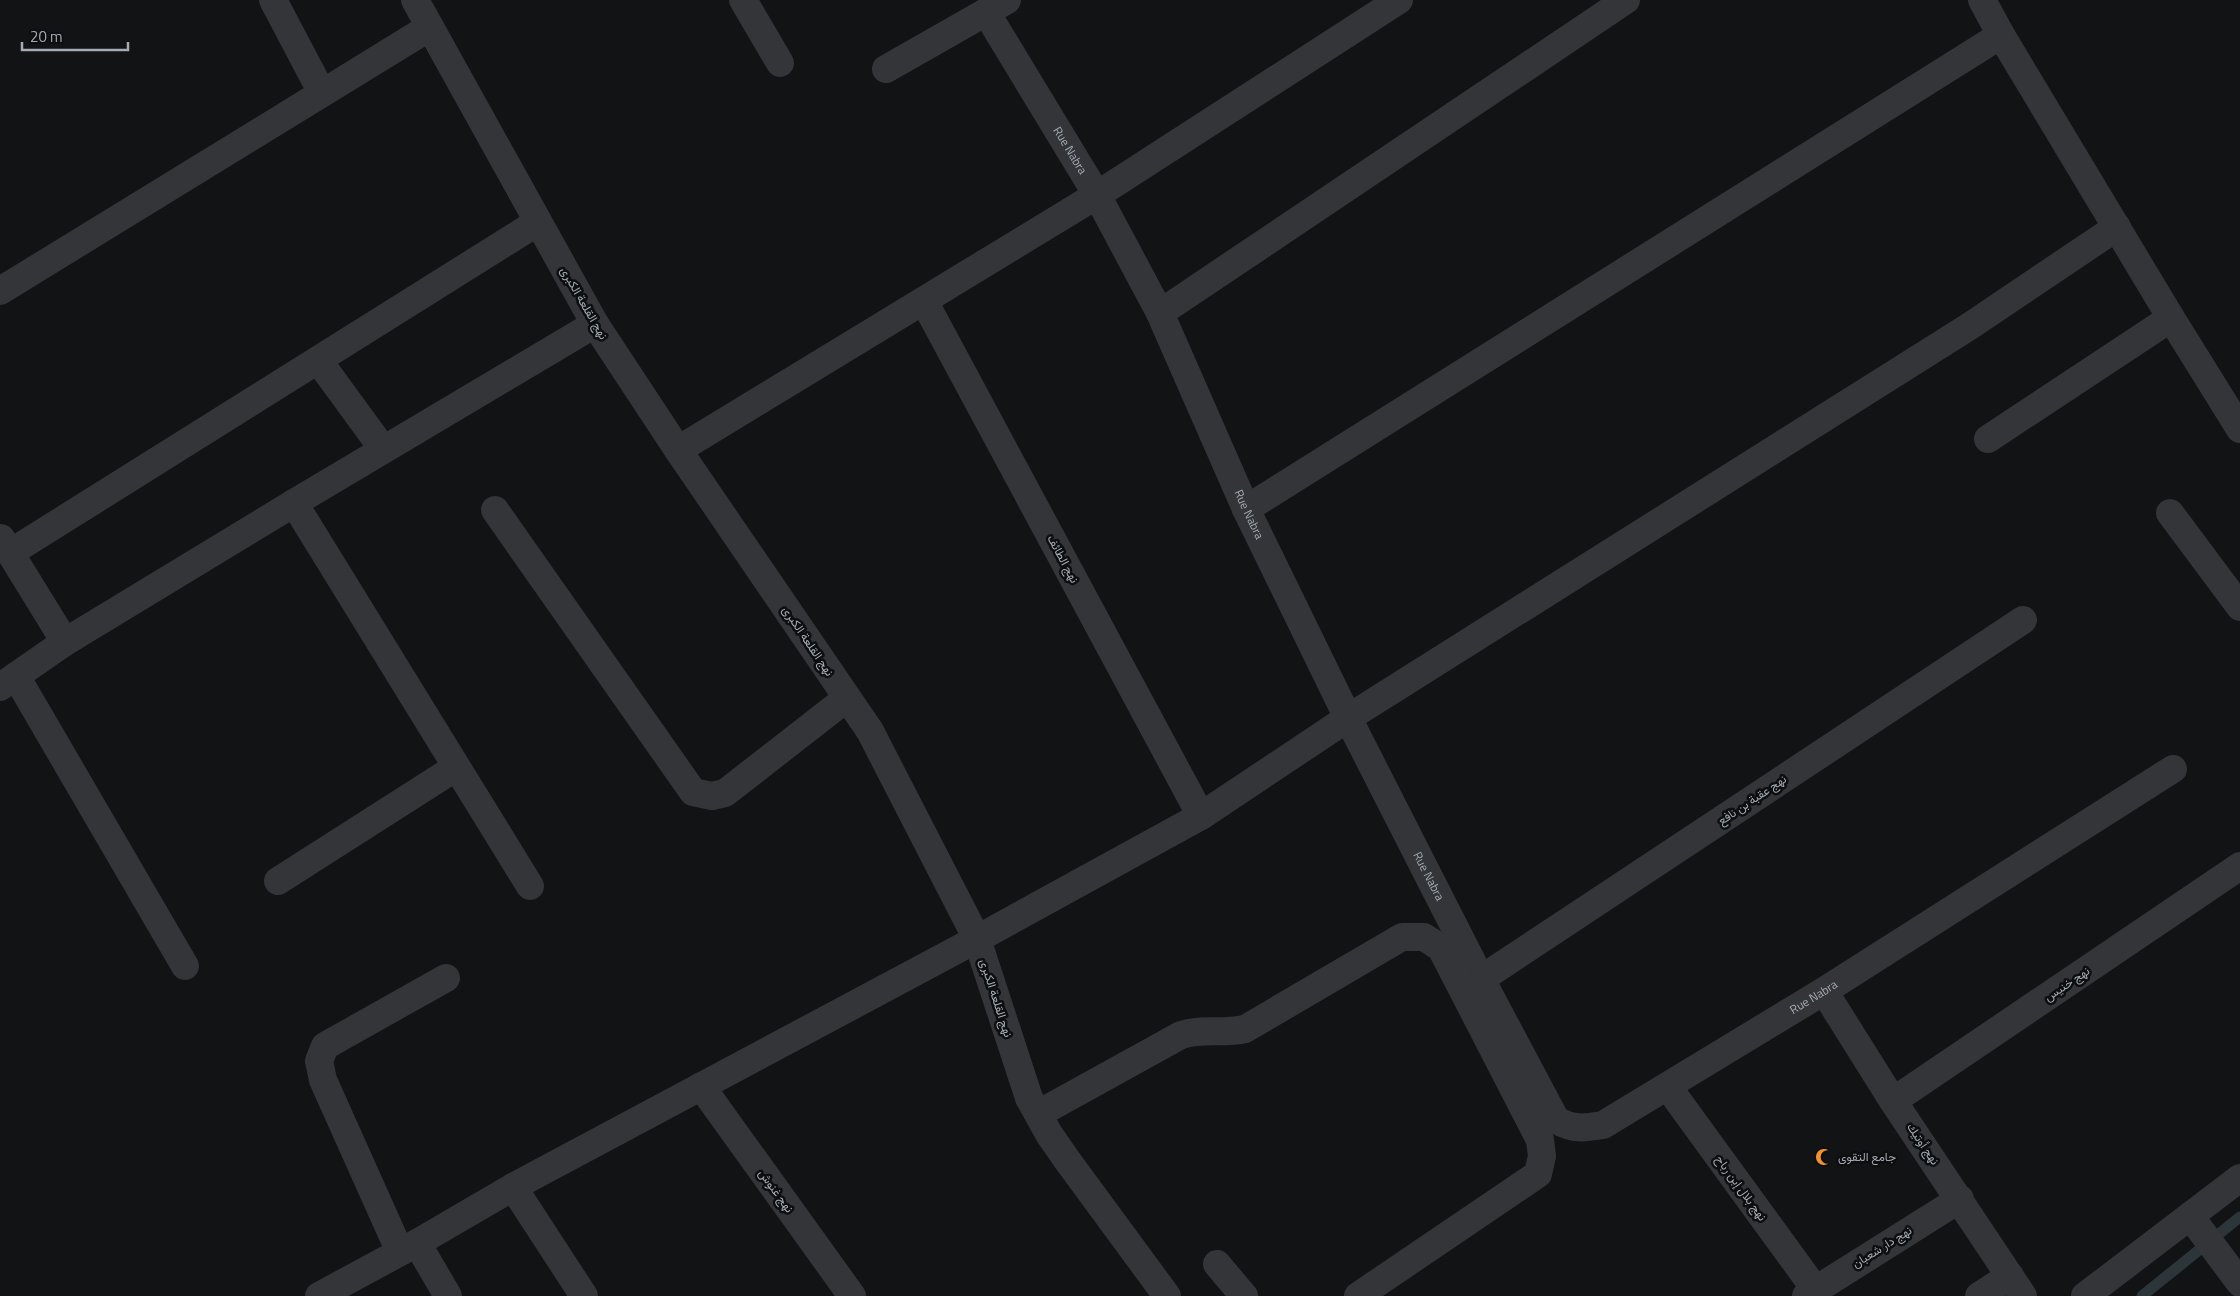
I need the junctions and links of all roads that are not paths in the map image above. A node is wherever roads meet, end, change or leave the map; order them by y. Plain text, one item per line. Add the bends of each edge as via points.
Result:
1 (273, 0) edge
2 (415, 0) edge
3 (743, 0) edge
4 (1399, 0) edge
5 (1626, 0) edge
6 (1982, 0) edge
7 (996, 6) edge
8 (430, 27) junction
9 (2001, 35) junction
10 (780, 63) dead end
11 (886, 69) dead end
12 (322, 93) junction
13 (1096, 195) junction
14 (538, 222) junction
15 (2116, 227) junction
16 (0, 291) edge
17 (924, 301) junction
18 (1160, 313) junction
19 (2171, 318) junction
20 (595, 324) junction
21 (318, 360) junction
22 (2240, 429) edge
23 (1988, 438) dead end
24 (383, 449) junction
25 (678, 450) junction
26 (294, 503) junction
27 (1246, 509) junction
28 (495, 510) dead end
29 (2170, 513) dead end
30 (5, 545) edge
31 (2240, 607) edge
32 (2023, 620) dead end
33 (65, 642) junction
34 (8, 682) edge
35 (847, 698) junction
36 (1348, 718) junction
37 (455, 768) junction
38 (2173, 769) dead end
39 (1201, 816) junction
40 (2240, 866) edge
41 (278, 881) dead end
42 (530, 886) dead end
43 (977, 939) junction
44 (185, 966) dead end
45 (446, 978) dead end
46 (1481, 979) junction
47 (1824, 991) junction
48 (701, 1086) junction
49 (1668, 1088) junction
50 (1894, 1101) junction
51 (1038, 1114) junction
52 (2240, 1178) edge
53 (512, 1187) junction
54 (1960, 1199) junction
55 (2190, 1216) junction
56 (408, 1248) junction
57 (1217, 1264) dead end
58 (2240, 1283) edge
59 (2017, 1286) edge
60 (1810, 1293) edge
61 (319, 1296) edge
62 (448, 1296) edge
63 (584, 1296) edge
64 (852, 1296) edge
65 (1167, 1296) edge
66 (1244, 1296) edge
67 (1358, 1296) edge
68 (1979, 1296) edge
69 (2085, 1296) edge

1 - 12 street
2 - 8 street, نهج القلعة الكبرى
3 - 10 street
4 - 13 street
5 - 18 street
6 - 9 street
7 - 11 street
7 - 13 street, Rue Nabra
8 - 12 street
8 - 14 street, نهج القلعة الكبرى
9 - 15 street
9 - 27 street
12 - 16 street
13 - 17 street
13 - 18 street, Rue Nabra
14 - 20 street, نهج القلعة الكبرى
14 - 21 street
15 - 19 street
15 - 36 street via 1962,332
17 - 25 street
17 - 39 street, نهج الطائف
18 - 27 street, Rue Nabra
19 - 22 street
19 - 23 street
20 - 24 street
20 - 25 street, نهج القلعة الكبرى
21 - 24 street
21 - 30 street
24 - 26 street
25 - 35 street, نهج القلعة الكبرى
26 - 33 street
26 - 37 street
27 - 36 street, Rue Nabra
28 - 35 street via 693,792 712,796 725,793
29 - 31 street
30 - 33 street
32 - 46 street, نهج عقبة بن نافع
33 - 34 street
34 - 44 street
35 - 43 street, نهج القلعة الكبرى via 887,762
36 - 39 street
36 - 46 street, Rue Nabra
37 - 41 street
37 - 42 street
38 - 47 street, Rue Nabra
39 - 43 street
40 - 50 street, نهج خنيس
43 - 48 street
43 - 51 street, نهج القلعة الكبرى via 1029,1098
45 - 56 street via 325,1046 319,1061 323,1080
46 - 49 street, Rue Nabra via 1556,1120 1570,1128 1603,1125
47 - 49 street, Rue Nabra
47 - 50 street, نهج أوتيك
48 - 53 street
48 - 64 street, نهج غنوش
49 - 60 street, نهج بلال إبن رباح
50 - 54 street, نهج أوتيك
51 - 65 street, نهج القلعة الكبرى via 1067,1160
51 - 67 street via 1181,1035 1205,1030 1233,1032 1245,1029 1402,937 1424,937 1441,948 1540,1140 1542,1156 1538,1174
52 - 55 street
53 - 56 street
53 - 63 street
54 - 59 street, نهج أوتيك
54 - 60 street, نهج دار شعبان
55 - 58 street
55 - 69 street
56 - 61 street
56 - 62 street
57 - 66 street
59 - 68 street

